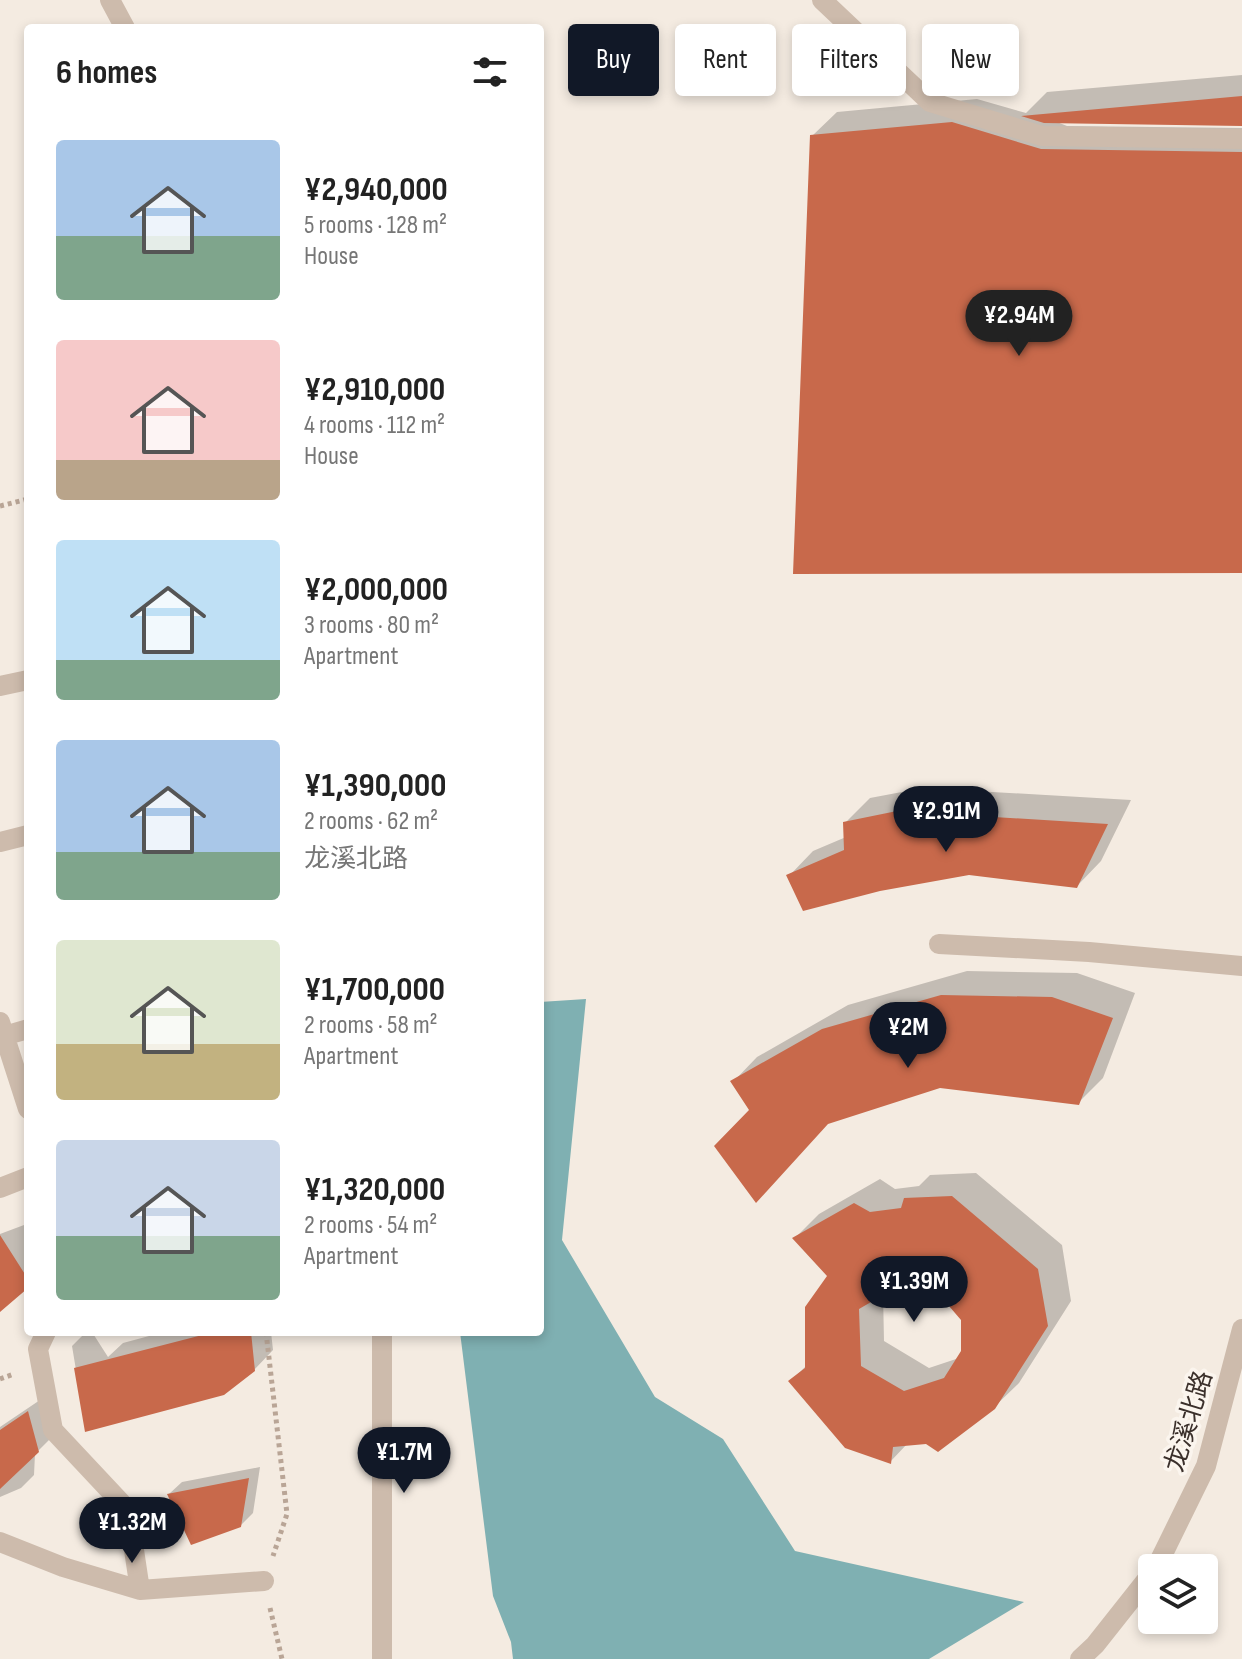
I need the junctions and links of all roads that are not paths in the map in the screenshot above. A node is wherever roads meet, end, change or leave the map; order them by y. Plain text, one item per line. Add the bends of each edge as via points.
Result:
1 (110, 0) edge
2 (822, 0) edge
3 (123, 24) edge
4 (1242, 139) edge
5 (24, 681) edge
6 (0, 686) edge
7 (24, 836) edge
8 (0, 842) edge
9 (939, 944) dead end
10 (1242, 966) edge
11 (24, 1030) edge
12 (1, 1033) edge
13 (24, 1098) edge
14 (24, 1179) edge
15 (0, 1188) edge
16 (1242, 1329) edge
17 (44, 1336) edge
18 (382, 1336) edge
19 (0, 1542) edge
20 (1163, 1554) edge
21 (264, 1581) road end
22 (140, 1590) junction
23 (1138, 1591) edge
24 (382, 1659) edge
25 (1080, 1659) edge

1 - 3 street
2 - 4 street via 930,102 1042,136
5 - 6 street
7 - 8 street
9 - 10 street
11 - 12 street
12 - 13 street
14 - 15 street
16 - 20 street, 龙溪北路 via 1206,1466
17 - 22 street via 38,1349 53,1430 128,1510
18 - 24 street
19 - 22 street
21 - 22 street
23 - 25 street

